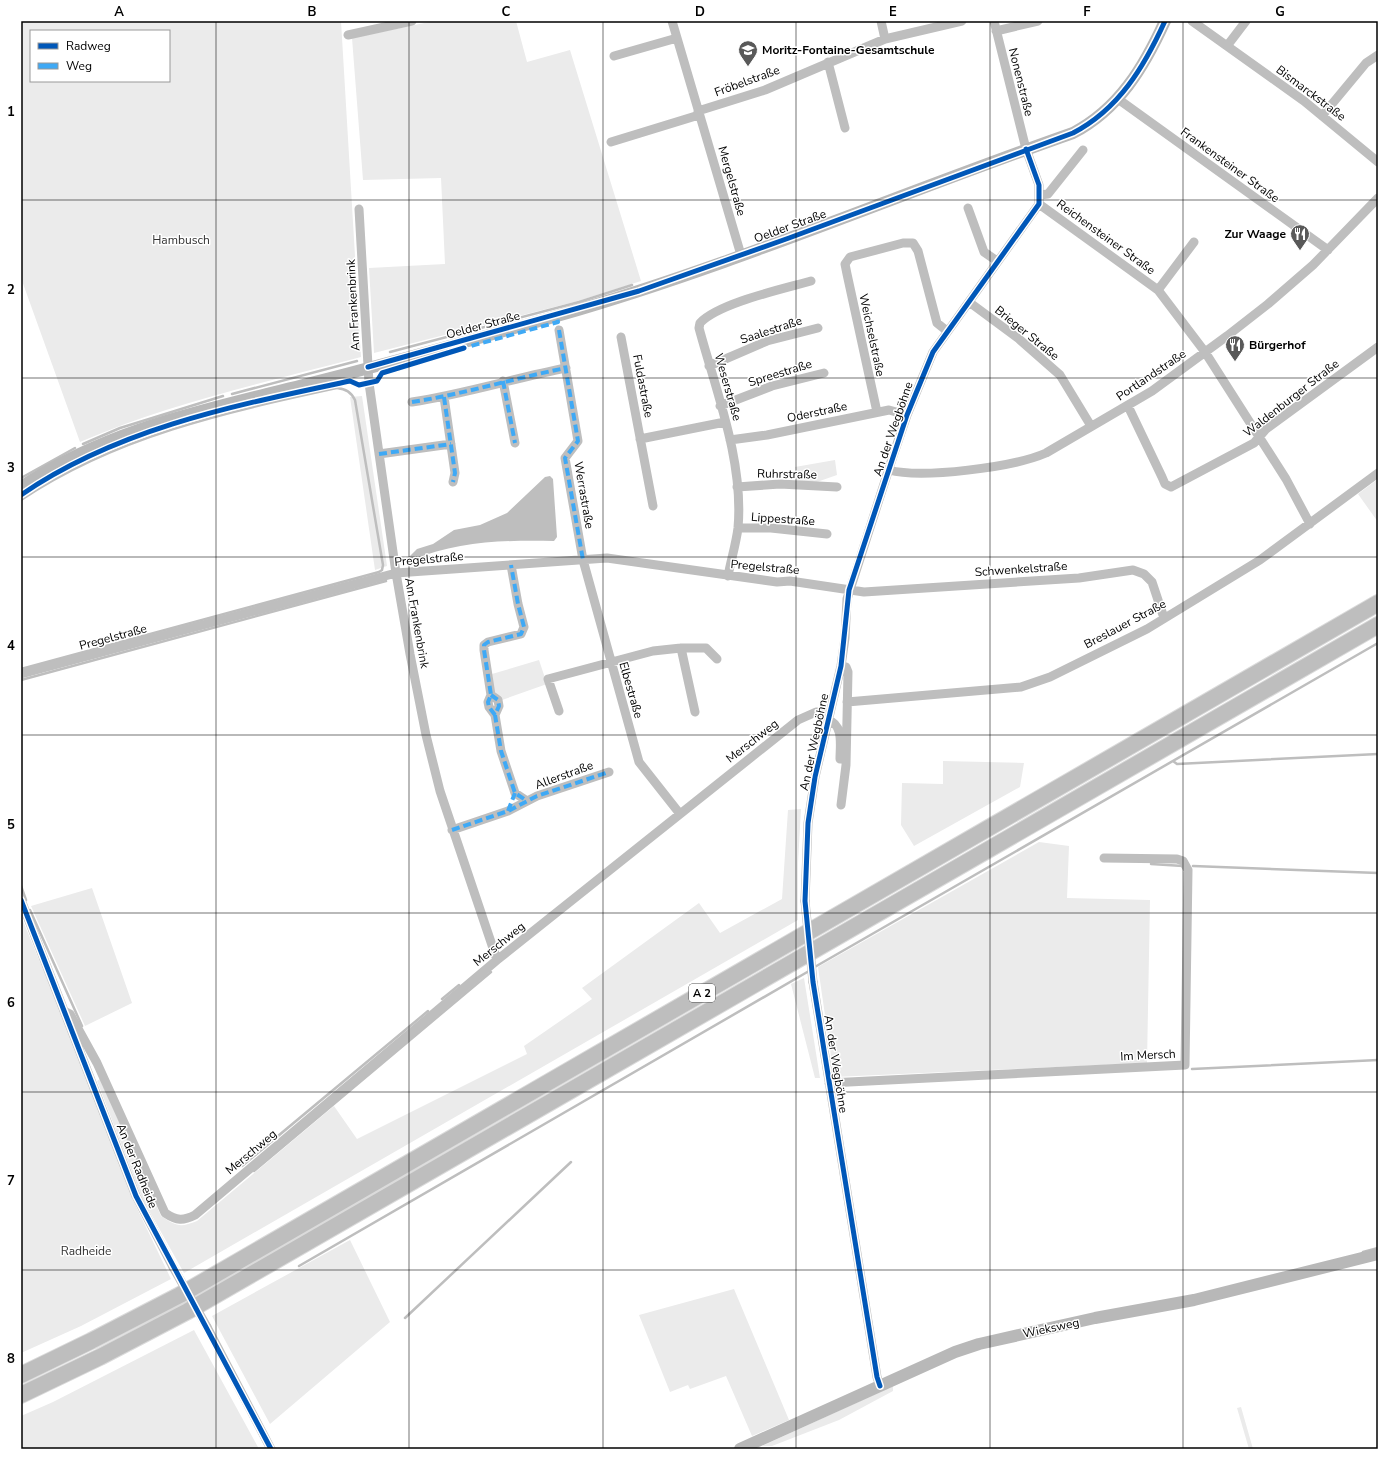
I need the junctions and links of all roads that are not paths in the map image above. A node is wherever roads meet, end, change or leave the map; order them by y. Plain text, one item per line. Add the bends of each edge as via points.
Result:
1 (412, 21) edge
2 (672, 21) edge
3 (882, 21) edge
4 (962, 21) edge
5 (994, 21) edge
6 (1038, 21) edge
7 (1165, 21) edge
8 (1192, 21) edge
9 (1246, 21) edge
10 (996, 31) junction
11 (348, 35) dead end
12 (677, 38) junction
13 (885, 38) junction
14 (1227, 46) junction
15 (1378, 55) edge
16 (614, 56) dead end
17 (828, 62) junction
18 (1118, 99) junction
19 (699, 113) junction
20 (1322, 116) junction
21 (845, 128) dead end
22 (610, 142) dead end
23 (1026, 149) junction
24 (1083, 150) dead end
25 (1378, 162) edge
26 (1378, 198) edge
27 (1040, 200) junction
28 (968, 208) dead end
29 (359, 209) dead end
30 (1194, 242) dead end
31 (1328, 250) junction
32 (741, 255) junction
33 (997, 261) junction
34 (811, 281) dead end
35 (1158, 290) junction
36 (969, 302) junction
37 (818, 328) dead end
38 (559, 330) dead end
39 (947, 331) junction
40 (621, 337) dead end
41 (1378, 347) edge
42 (1205, 352) junction
43 (709, 366) junction
44 (368, 367) junction
45 (566, 368) junction
46 (824, 372) dead end
47 (503, 381) junction
48 (444, 397) junction
49 (412, 402) dead end
50 (720, 406) junction
51 (1128, 406) junction
52 (877, 412) junction
53 (907, 415) junction
54 (725, 422) junction
55 (1091, 426) junction
56 (1260, 436) junction
57 (640, 440) junction
58 (730, 440) junction
59 (515, 443) dead end
60 (451, 444) junction
61 (379, 454) junction
62 (889, 470) junction
63 (1378, 473) edge
64 (453, 482) dead end
65 (21, 487) edge
66 (737, 487) junction
67 (837, 487) dead end
68 (653, 506) dead end
69 (1310, 524) junction
70 (738, 528) junction
71 (827, 534) dead end
72 (583, 560) junction
73 (511, 565) junction
74 (396, 573) junction
75 (728, 576) junction
76 (849, 590) junction
77 (1378, 603) edge
78 (1164, 618) junction
79 (1378, 625) edge
80 (681, 648) junction
81 (717, 659) dead end
82 (611, 662) junction
83 (841, 666) junction
84 (21, 674) edge
85 (847, 702) junction
86 (559, 711) dead end
87 (696, 712) dead end
88 (829, 717) junction
89 (609, 772) dead end
90 (843, 783) junction
91 (515, 793) junction
92 (527, 802) junction
93 (841, 805) dead end
94 (508, 811) junction
95 (680, 814) junction
96 (452, 830) junction
97 (1104, 858) dead end
98 (21, 900) edge
99 (497, 960) junction
100 (66, 1012) junction
101 (829, 1084) junction
102 (195, 1215) joint
103 (1378, 1254) edge
104 (21, 1375) edge
105 (880, 1386) junction
106 (21, 1395) edge
107 (271, 1449) edge
108 (740, 1449) edge

1 - 11 street
2 - 12 street, Mergelstraße
3 - 13 street
4 - 13 street, Fröbelstraße
5 - 10 street, Nonenstraße
6 - 10 street
7 - 18 street, Oelder Straße via 1148,56
8 - 14 street, Bismarckstraße
9 - 14 street
10 - 23 street, Nonenstraße
12 - 16 street
12 - 19 street, Mergelstraße
13 - 17 street, Fröbelstraße
14 - 20 street, Bismarckstraße
15 - 20 street via 1366,63
17 - 19 street, Fröbelstraße via 766,90
17 - 21 street
18 - 23 street, Oelder Straße via 1091,123 1073,133
18 - 31 street, Frankensteiner Straße
19 - 22 street
19 - 32 street, Mergelstraße
20 - 25 street, Bismarckstraße
23 - 27 street via 1036,176
23 - 32 street, Oelder Straße
24 - 27 street, An der Wegböhne via 1048,194
26 - 31 street, Portlandstraße
27 - 33 street, An der Wegböhne
27 - 35 street, Reichensteiner Straße
28 - 33 street via 984,252
29 - 44 street, Am Frankenbrink
30 - 35 street, Reichensteiner Straße
31 - 42 street, Portlandstraße via 1268,304
32 - 44 street, Oelder Straße via 639,291
33 - 36 street, An der Wegböhne
34 - 43 street, Weserstraße via 749,299 703,319 699,328
35 - 42 street, Reichensteiner Straße
36 - 39 street, An der Wegböhne
36 - 55 street, Brieger Straße via 1019,338 1060,375
37 - 43 street, Saalestraße via 767,341
38 - 45 street, Werrastraße
39 - 52 street, Weichselstraße via 937,323 918,251 913,243 903,243 850,256 845,264 860,343
39 - 53 street, An der Wegböhne via 933,352
40 - 57 street, Fuldastraße
41 - 56 street, Waldenburger Straße
42 - 51 street, Portlandstraße
42 - 56 street, Reichensteiner Straße
43 - 50 street, Weserstraße
44 - 61 street, Am Frankenbrink
44 - 65 street, Oelder Straße via 169,418 122,434 80,453
45 - 47 street
45 - 72 street, Werrastraße via 578,441 565,458
46 - 50 street, Spreestraße via 772,386
47 - 48 street
47 - 59 street
48 - 49 street
48 - 60 street
50 - 54 street, Weserstraße
51 - 55 street, Portlandstraße
51 - 56 street, Waldenburger Straße via 1162,477 1171,487 1254,443
52 - 53 street, Oderstraße via 889,410
52 - 58 street, Oderstraße via 767,435
53 - 62 street, An der Wegböhne
54 - 57 street
54 - 58 street, Weserstraße
55 - 62 street, Portlandstraße via 1038,456 991,466 933,472
56 - 69 street, Reichensteiner Straße
57 - 68 street, Fuldastraße
58 - 66 street, Weserstraße
60 - 61 street
60 - 64 street via 455,473
61 - 74 street, Am Frankenbrink
62 - 76 street, An der Wegböhne
63 - 69 street, Breslauer Straße
66 - 67 street, Ruhrstraße via 780,484
66 - 70 street, Weserstraße
69 - 78 street, Breslauer Straße via 1260,560
70 - 71 street, Lippestraße via 771,528
70 - 75 street, Weserstraße
72 - 73 street, Pregelstraße
72 - 75 street, Pregelstraße via 607,558
72 - 82 street, Elbestraße
73 - 74 street, Pregelstraße
73 - 91 street via 524,627 521,634 488,642 484,645 484,650 491,695 498,700 499,706 495,715 501,752
74 - 84 street, Pregelstraße
74 - 96 street, Am Frankenbrink via 426,735
75 - 76 street, Pregelstraße via 777,582 790,581
76 - 78 street, Schwenkelstraße via 864,592 1079,578 1133,570 1144,574 1152,582
76 - 83 street, An der Wegböhne
77 - 104 highway, A 2 via 180,1295
78 - 85 street, Breslauer Straße via 1147,629 1036,683 1021,687
79 - 106 highway, A 2 via 188,1311
80 - 81 street via 706,648
80 - 82 street via 653,650
80 - 87 street
82 - 86 street via 548,679
82 - 95 street, Elbestraße via 638,762
83 - 85 street, An der Wegböhne via 846,667 848,672
83 - 88 street, An der Wegböhne
85 - 90 street, An der Wegböhne via 846,765
88 - 90 street, An der Wegböhne via 838,728
88 - 95 street, Merschweg via 816,712 798,720
88 - 101 street, An der Wegböhne, bridge via 815,777 808,823 805,901 813,982
89 - 92 street, Allerstraße
90 - 93 street, An der Wegböhne
91 - 92 street, Allerstraße
91 - 94 street
92 - 94 street, Allerstraße
94 - 96 street, Allerstraße
95 - 99 street, Merschweg
96 - 99 street, Am Frankenbrink
97 - 101 street, Im Mersch via 1177,859 1183,861 1188,870 1185,1065
98 - 100 street, An der Radheide
99 - 102 street, Merschweg
100 - 102 street, An der Radheide via 70,1014 96,1063 165,1213 175,1220 184,1220
100 - 107 street, An der Radheide, bridge via 136,1196
101 - 105 street, An der Wegböhne
103 - 105 street, Wieksweg via 1194,1300 979,1344 955,1352
105 - 108 street, Wieksweg

